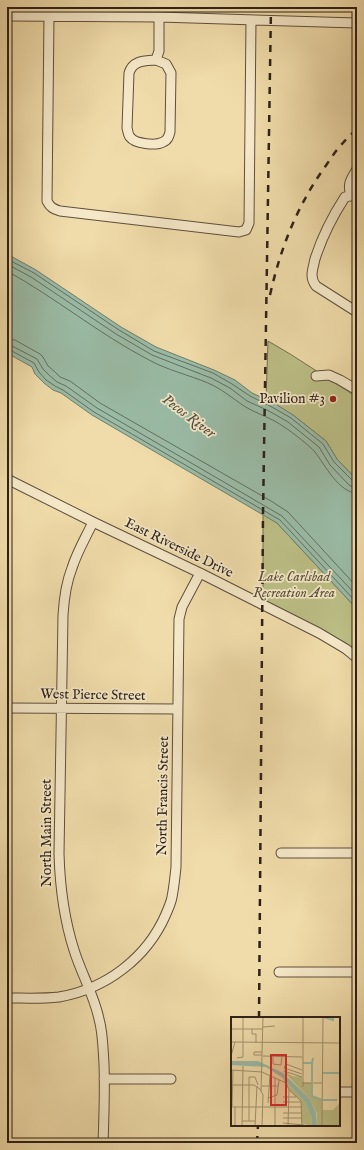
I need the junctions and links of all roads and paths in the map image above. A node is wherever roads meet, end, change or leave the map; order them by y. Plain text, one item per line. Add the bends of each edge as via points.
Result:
1 (7, 16) edge
2 (49, 16) junction
3 (159, 17) junction
4 (251, 20) junction
5 (357, 23) edge
6 (156, 60) junction
7 (357, 169) edge
8 (354, 196) edge
9 (357, 312) edge
10 (316, 376) dead end
11 (357, 390) edge
12 (7, 479) edge
13 (93, 522) junction
14 (200, 573) junction
15 (357, 658) edge
16 (7, 708) edge
17 (61, 708) junction
18 (178, 709) junction
19 (281, 853) dead end
20 (357, 854) edge
21 (279, 972) dead end
22 (357, 972) edge
23 (89, 988) junction
24 (7, 998) edge
25 (104, 1079) junction
26 (171, 1079) dead end
27 (340, 1092) edge
28 (357, 1092) edge
29 (103, 1143) edge

1 - 2 street
2 - 3 street
2 - 4 street via 49,205 60,211 239,232 246,230 249,223
3 - 4 street
3 - 6 street via 159,51
4 - 5 street
6 - 6 street via 138,62 129,73 127,128 135,142 163,143 170,132 171,73 166,64
7 - 8 street via 348,188
8 - 9 street via 345,197 328,226 317,255 312,281
10 - 11 street via 329,375
12 - 13 street, East Riverside Drive
13 - 14 street, East Riverside Drive
13 - 17 street, North Main Street via 72,567 64,600
14 - 15 street, East Riverside Drive via 319,633
14 - 18 street, North Francis Street via 182,607 179,619
16 - 17 street, West Pierce Street
17 - 18 street, West Pierce Street
17 - 23 street, North Main Street via 61,889 74,951
18 - 23 street, North Francis Street via 176,867 172,898 162,924 139,955 118,973
19 - 20 street
21 - 22 street
23 - 24 street, North Francis Street via 59,997
23 - 25 street, North Main Street via 101,1028
25 - 26 street
25 - 29 street, North Main Street
27 - 28 street

